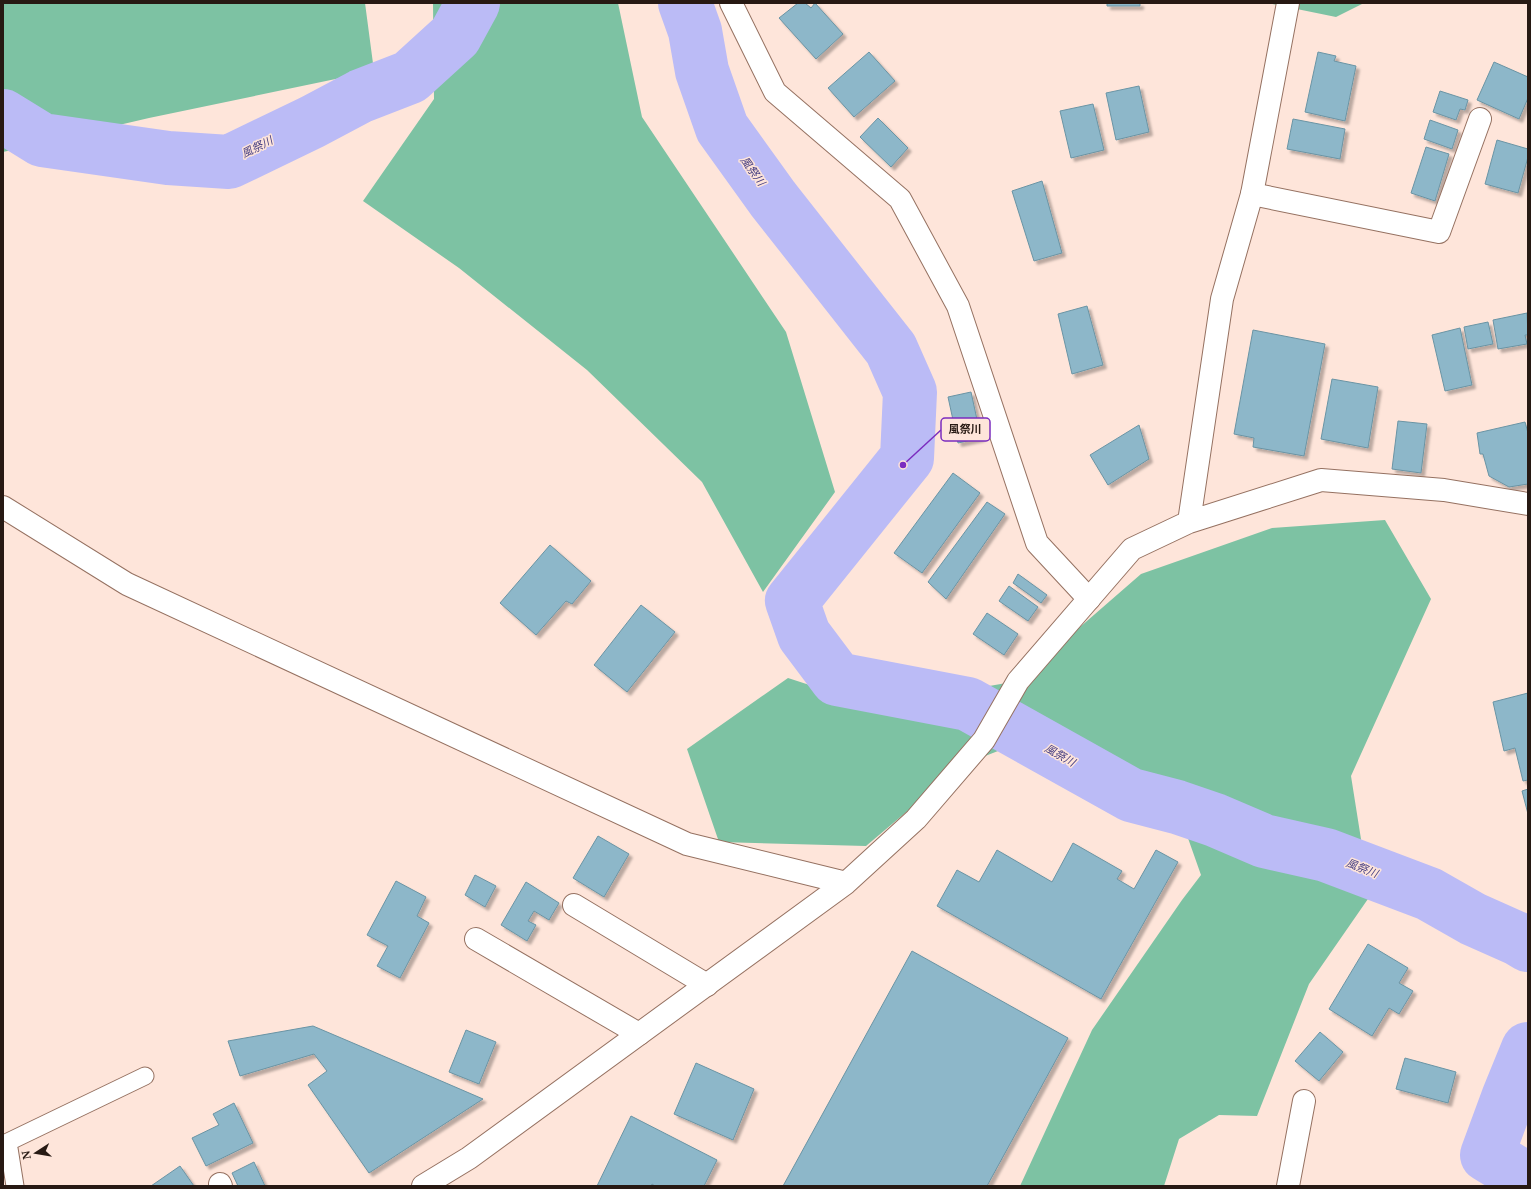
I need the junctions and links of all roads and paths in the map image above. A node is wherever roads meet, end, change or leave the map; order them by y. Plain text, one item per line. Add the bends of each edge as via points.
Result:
1 (731, 3) edge
2 (1288, 3) edge
3 (1480, 119) dead end
4 (1252, 194) junction
5 (1528, 504) edge
6 (3, 507) edge
7 (1189, 522) junction
8 (1089, 599) junction
9 (846, 883) junction
10 (574, 905) dead end
11 (476, 939) dead end
12 (707, 985) junction
13 (639, 1034) junction
14 (145, 1076) dead end
15 (1304, 1100) dead end
16 (15, 1186) edge
17 (423, 1186) edge
18 (1288, 1186) edge

1 - 8 street via 775,92 900,199 958,306 1037,543
2 - 4 street
3 - 4 street via 1439,232
4 - 7 street via 1222,299
5 - 7 street via 1444,490 1321,480
6 - 9 street via 127,584 687,844
7 - 8 street via 1132,549
8 - 9 street via 1018,681 984,740 916,820
9 - 12 street
10 - 12 street
11 - 13 street
12 - 13 street
13 - 17 street via 468,1158
14 - 16 lane via 8,1142
15 - 18 street

